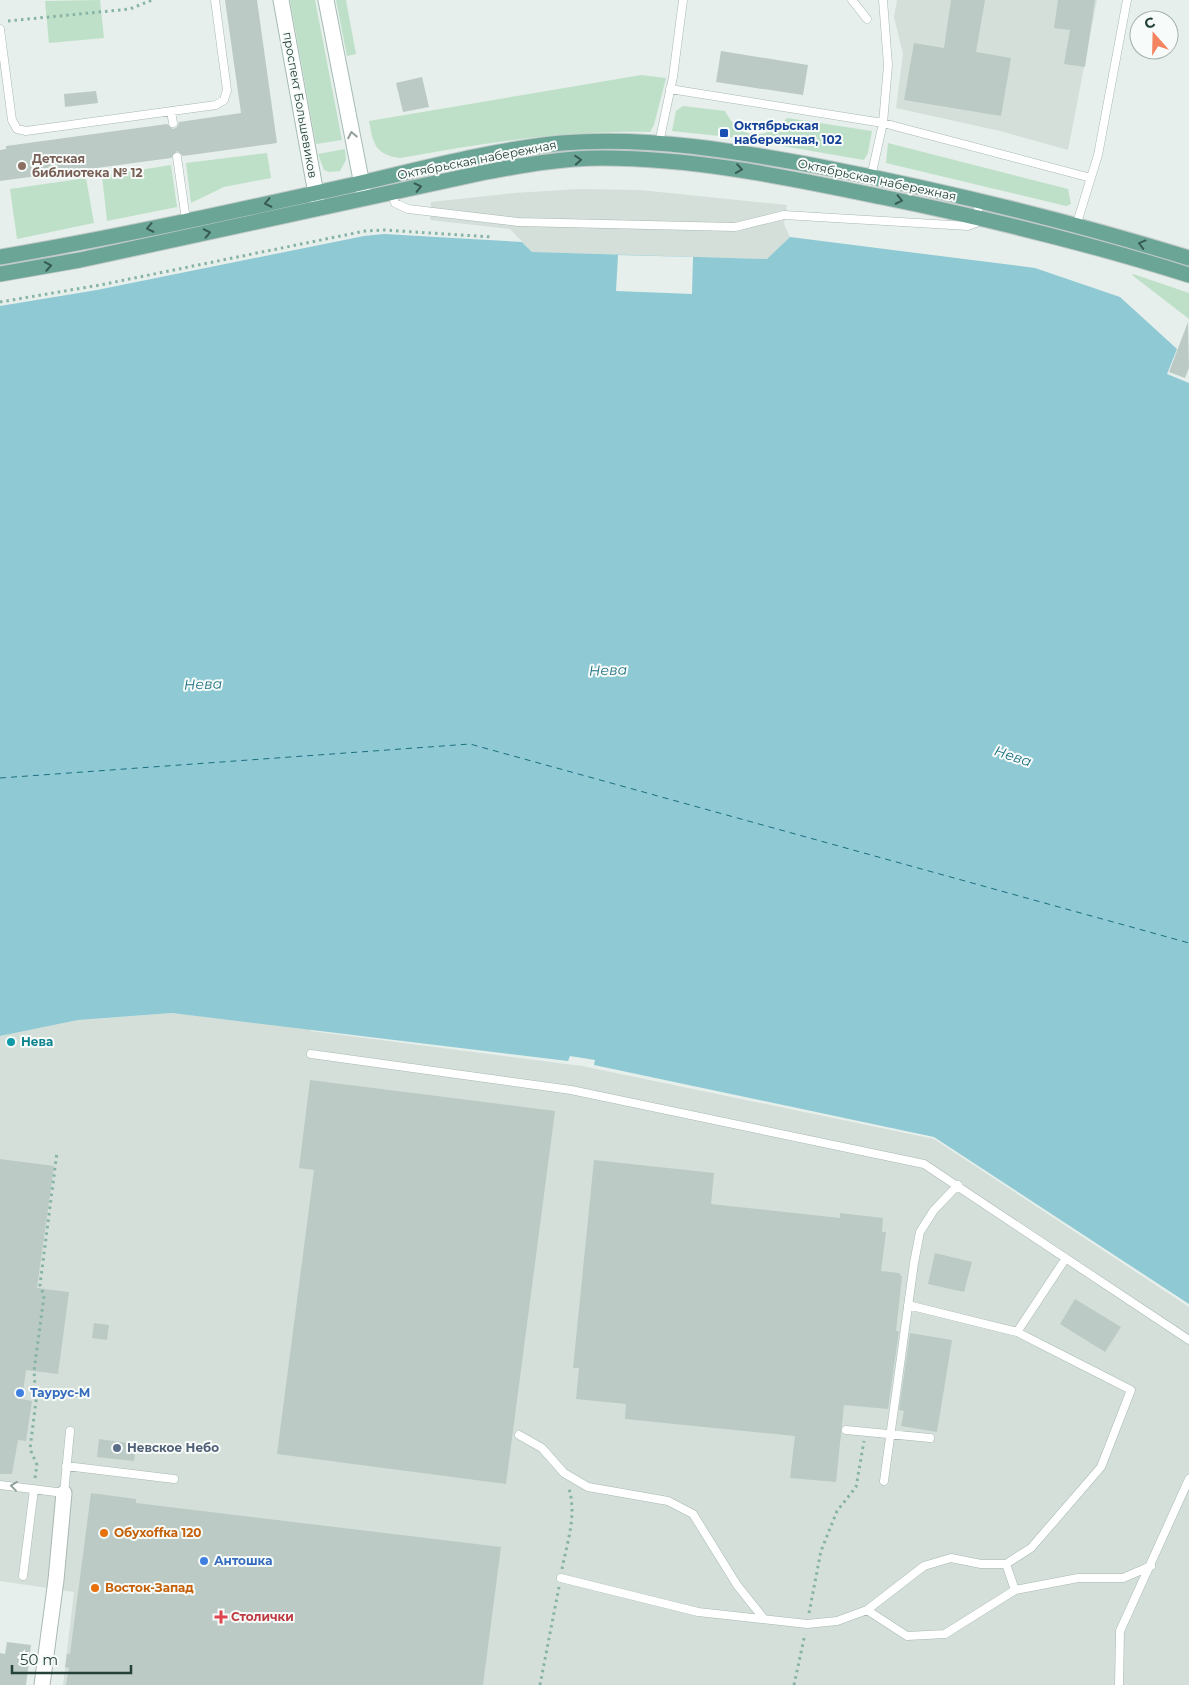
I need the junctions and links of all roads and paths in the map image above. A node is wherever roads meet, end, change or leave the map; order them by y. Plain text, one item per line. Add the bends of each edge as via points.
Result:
1 (152, 0) edge
2 (215, 0) edge
3 (281, 0) edge
4 (326, 0) edge
5 (683, 0) edge
6 (852, 0) edge
7 (883, 0) edge
8 (1127, 0) edge
9 (867, 19) dead end
10 (0, 22) edge
11 (0, 30) edge
12 (670, 89) junction
13 (171, 111) junction
14 (173, 123) dead end
15 (883, 123) junction
16 (659, 143) junction
17 (177, 157) dead end
18 (871, 177) junction
19 (1091, 178) junction
20 (361, 183) junction
21 (316, 193) junction
22 (392, 193) junction
23 (364, 199) junction
24 (319, 209) junction
25 (979, 209) junction
26 (186, 220) junction
27 (1076, 226) junction
28 (492, 237) dead end
29 (0, 257) edge
30 (1189, 258) edge
31 (0, 274) edge
32 (1189, 275) edge
33 (0, 302) edge
34 (312, 1054) dead end
35 (57, 1152) dead end
36 (958, 1185) junction
37 (1066, 1258) junction
38 (908, 1305) junction
39 (1017, 1332) junction
40 (1189, 1340) edge
41 (846, 1430) dead end
42 (70, 1431) dead end
43 (866, 1432) junction
44 (891, 1434) junction
45 (519, 1435) dead end
46 (930, 1438) dead end
47 (66, 1466) junction
48 (174, 1479) dead end
49 (1189, 1480) edge
50 (884, 1482) dead end
51 (0, 1485) edge
52 (34, 1489) junction
53 (64, 1493) junction
54 (1006, 1564) junction
55 (1151, 1566) junction
56 (23, 1576) dead end
57 (561, 1578) dead end
58 (1016, 1590) junction
59 (867, 1610) junction
60 (764, 1619) junction
61 (807, 1624) junction
62 (42, 1685) edge
63 (794, 1685) edge
64 (1119, 1685) edge

1 - 10 path via 130,9
2 - 13 lane via 228,90 224,100 216,105
3 - 21 main road, проспект Большевиков
20 -> 4 main road
5 - 12 lane
6 - 9 lane
7 - 15 lane via 888,65
8 - 19 lane
11 - 13 lane via 12,120 17,129 26,131
12 - 15 lane
12 - 16 lane
13 - 14 lane
15 - 18 lane
15 - 19 lane
16 - 18 main road, Октябрьская набережная via 718,149
16 - 20 main road, Октябрьская набережная via 561,144 482,156
17 - 26 lane
18 - 25 main road, Октябрьская набережная
19 - 27 lane
20 - 21 main road, Октябрьская набережная
20 - 23 main road
21 - 24 main road, проспект Большевиков
21 -> 26 main road, Октябрьская набережная
22 - 23 main road, Октябрьская набережная
22 -> 25 main road, Октябрьская набережная via 524,165 601,158 658,160 744,170
22 - 25 lane via 395,203 408,209 518,222 735,226 784,215 958,227 976,223
23 - 24 main road, Октябрьская набережная
31 -> 24 main road, Октябрьская набережная
25 - 27 main road, Октябрьская набережная
25 - 32 main road, Октябрьская набережная
26 -> 29 main road, Октябрьская набережная
30 -> 27 main road, Октябрьская набережная
28 - 33 path via 365,231
34 - 36 lane via 571,1090 924,1164
35 - 52 path via 40,1285 44,1296 34,1371 36,1401 30,1449 37,1465
36 - 37 lane
36 - 38 lane via 934,1210 920,1232
37 - 39 lane
37 - 40 lane
38 - 39 lane
38 - 44 lane
39 - 54 lane via 1132,1390 1101,1467 1031,1548
41 - 43 lane
42 - 47 lane
43 - 44 lane
43 - 61 path via 856,1487 837,1511 821,1551
44 - 46 lane
44 - 50 lane
45 - 60 lane via 542,1448 564,1473 588,1487 668,1501 693,1514 737,1585
47 - 48 lane
47 - 53 lane
49 - 55 lane
52 -> 51 lane
52 - 53 lane
52 - 56 lane
53 - 62 main road
54 - 58 lane
54 - 59 lane via 981,1564 951,1558 924,1566
55 - 58 lane via 1122,1578 1078,1578
55 - 64 lane via 1120,1631
57 - 60 lane via 698,1612
58 - 59 lane via 945,1634 907,1636
59 - 61 lane via 837,1621
60 - 61 lane
61 - 63 path

